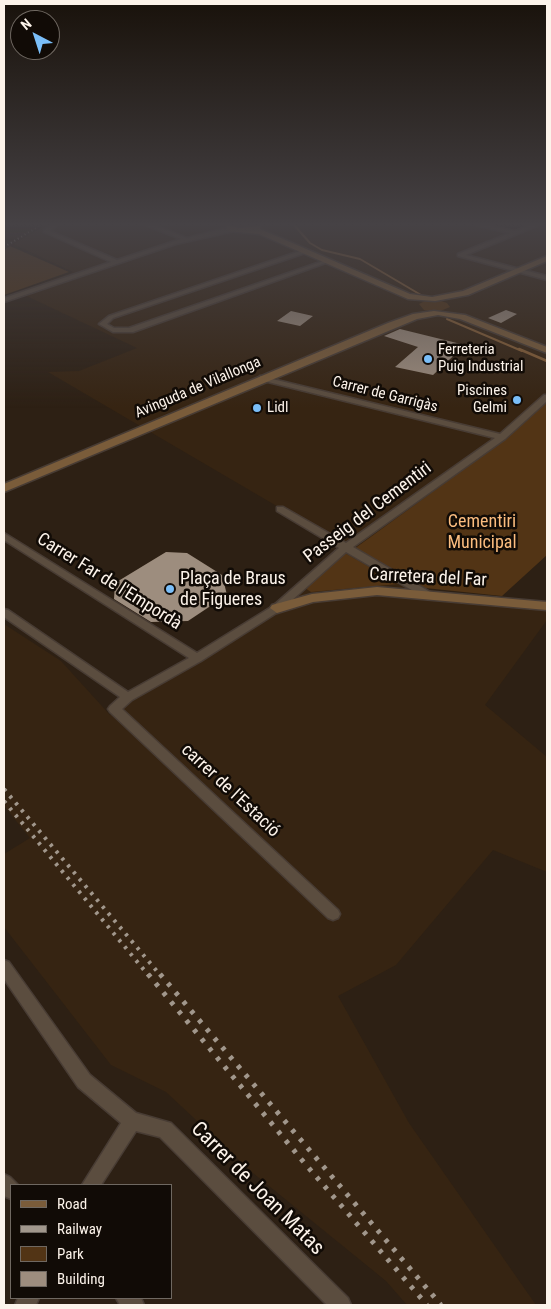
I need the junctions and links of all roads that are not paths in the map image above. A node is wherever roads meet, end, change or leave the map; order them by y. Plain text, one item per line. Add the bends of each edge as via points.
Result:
1 (45, 286) edge
2 (204, 286) edge
3 (254, 286) edge
4 (386, 286) edge
5 (482, 286) edge
6 (465, 293) junction
7 (408, 296) junction
8 (432, 298) junction
9 (4, 300) edge
10 (415, 306) junction
11 (454, 307) junction
12 (438, 314) junction
13 (462, 317) junction
14 (406, 319) junction
15 (547, 350) edge
16 (263, 378) junction
17 (547, 397) edge
18 (502, 438) junction
19 (4, 488) edge
20 (280, 509) dead end
21 (4, 536) edge
22 (345, 548) junction
23 (303, 585) junction
24 (426, 594) junction
25 (312, 598) junction
26 (547, 606) edge
27 (277, 608) junction
28 (4, 612) edge
29 (196, 658) junction
30 (128, 697) junction
31 (333, 914) dead end
32 (5, 970) edge
33 (132, 1121) junction
34 (92, 1184) edge
35 (341, 1305) edge

1 - 9 street
2 - 3 street via 111,317 103,324 113,330 130,330
4 - 7 main road
5 - 6 main road
6 - 8 main road
6 - 11 main road via 456,299
7 - 8 main road
7 - 10 main road
8 - 10 main road
8 - 11 main road via 448,301
10 - 12 main road
10 - 14 main road, Avinguda de Vilallonga via 416,312
11 - 12 main road
11 - 13 main road
12 - 13 main road
12 - 14 main road, Avinguda de Vilallonga
13 - 15 main road
14 - 16 main road, Avinguda de Vilallonga
16 - 18 street, Carrer de Garrigàs
16 - 19 main road, Avinguda de Vilallonga
17 - 18 street, Passeig del Cementiri
18 - 22 street, Passeig del Cementiri
20 - 22 street
21 - 29 street, Carrer Far de l'Empordà
22 - 23 street, Passeig del Cementiri
22 - 24 street
23 - 25 street via 302,592
23 - 27 street, Passeig del Cementiri
24 - 25 main road, Carretera del Far via 377,591
24 - 26 main road, Carretera del Far
25 - 27 main road, Carretera del Far
27 - 29 street, Passeig del Cementiri
28 - 30 street
29 - 30 street, Passeig del Cementiri
30 - 31 street, carrer de l'Estació via 114,709
32 - 33 street via 84,1081
33 - 34 street
33 - 35 street, Carrer de Joan Matas via 165,1129

